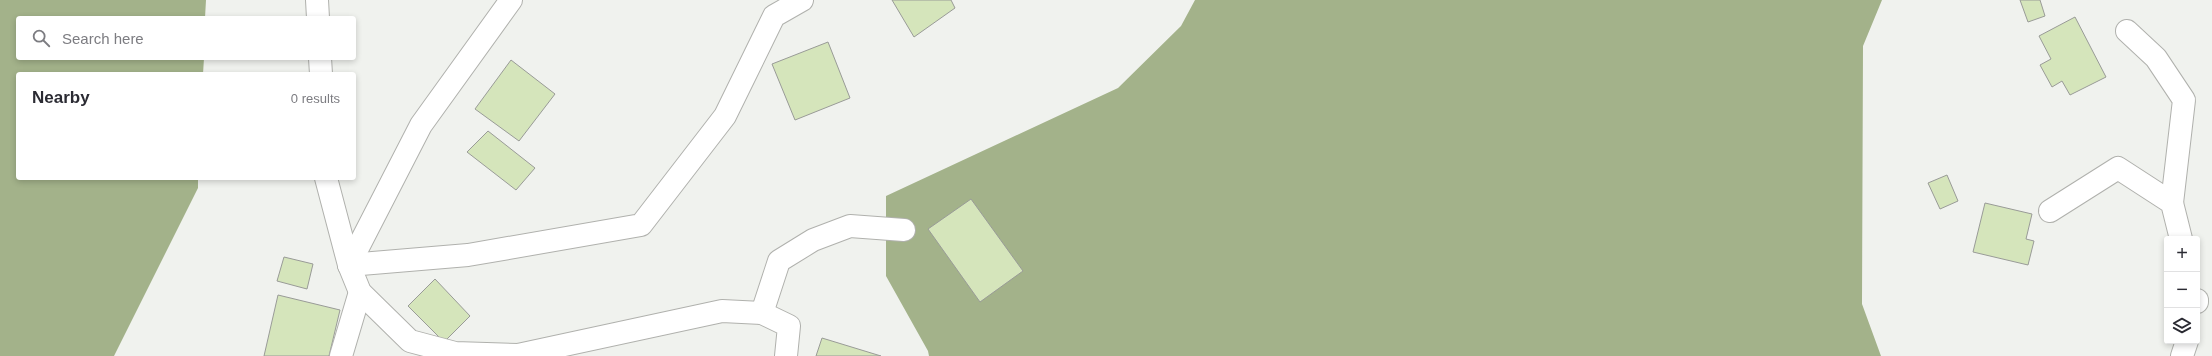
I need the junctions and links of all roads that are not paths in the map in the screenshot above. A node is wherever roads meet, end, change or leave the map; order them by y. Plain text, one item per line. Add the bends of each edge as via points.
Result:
1 (317, 0) edge
2 (511, 0) edge
3 (802, 0) edge
4 (318, 16) edge
5 (2127, 31) dead end
6 (320, 60) edge
7 (321, 72) edge
8 (327, 180) edge
9 (2172, 203) junction
10 (2050, 211) dead end
11 (904, 230) dead end
12 (2180, 236) edge
13 (349, 265) junction
14 (360, 292) junction
15 (762, 313) junction
16 (2185, 344) edge
17 (341, 356) edge
18 (786, 356) edge
19 (2182, 356) edge

1 - 4 street
2 - 13 street via 421,125
3 - 13 street via 774,16 725,116 641,225 468,255
5 - 9 street via 2156,58 2184,100
6 - 7 street
8 - 13 street
9 - 10 street via 2118,168
9 - 12 street
11 - 15 street via 850,226 813,240 779,261
13 - 14 street
14 - 15 street via 410,341 455,353 518,355 722,311
14 - 17 street
15 - 18 street via 789,326
16 - 19 street

